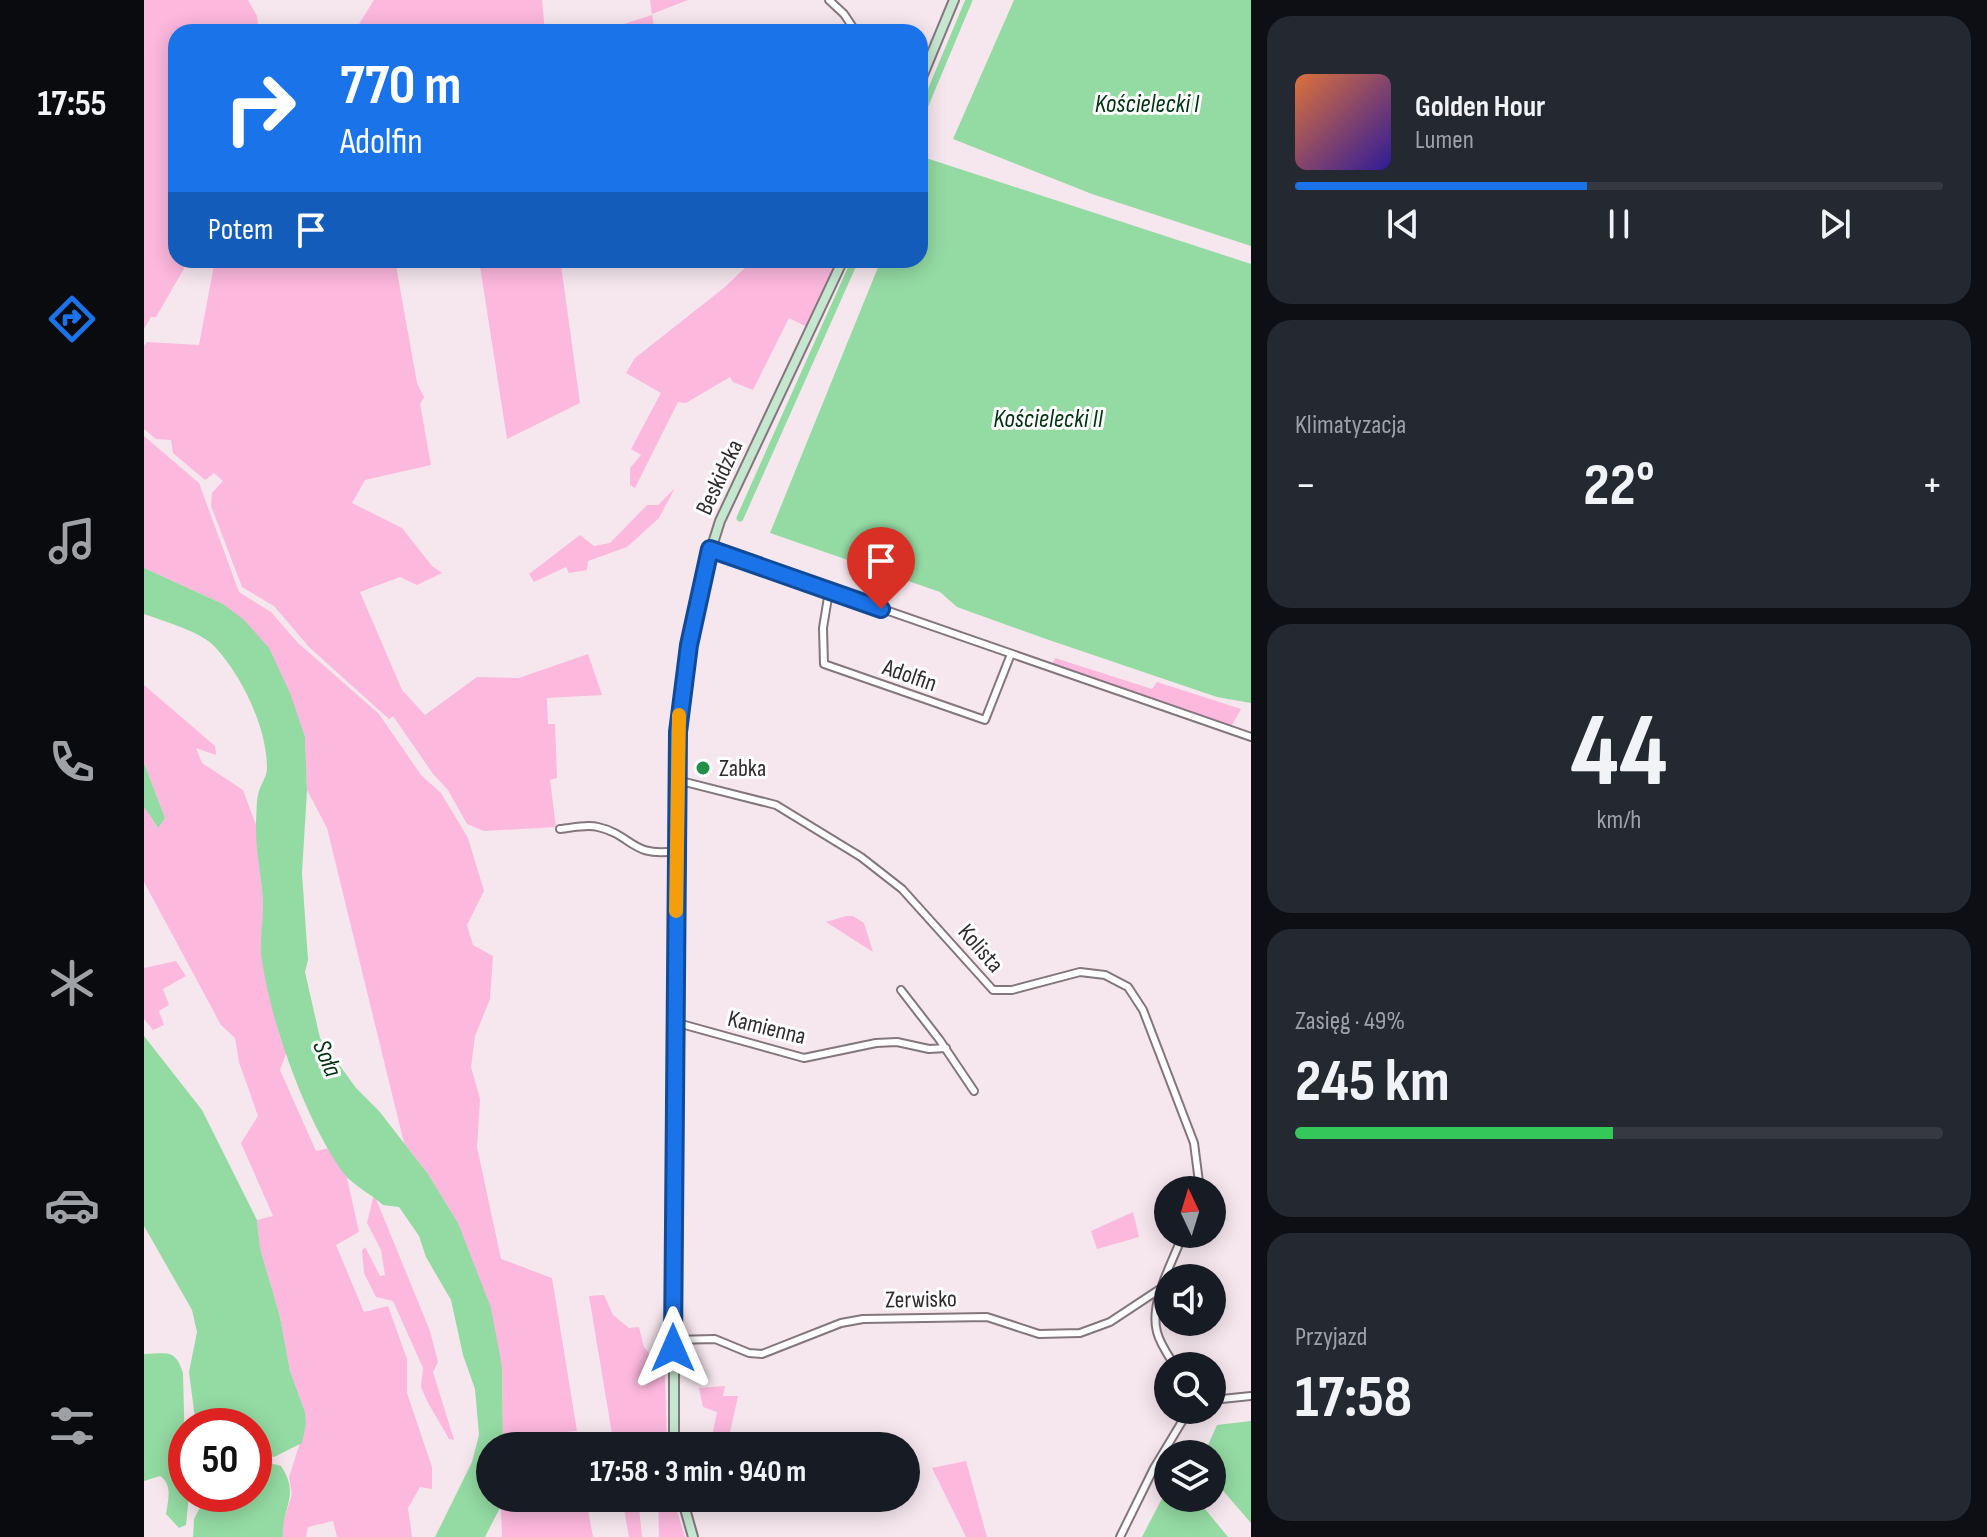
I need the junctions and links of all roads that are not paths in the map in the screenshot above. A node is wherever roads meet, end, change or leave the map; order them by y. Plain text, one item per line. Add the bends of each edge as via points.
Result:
1 (829, 0) edge
2 (954, 0) edge
3 (849, 24) edge
4 (928, 63) edge
5 (839, 268) edge
6 (710, 549) junction
7 (829, 591) junction
8 (1011, 654) junction
9 (1251, 737) edge
10 (677, 780) junction
11 (560, 829) dead end
12 (676, 851) junction
13 (901, 990) dead end
14 (674, 1022) junction
15 (946, 1048) junction
16 (974, 1091) dead end
17 (1198, 1176) edge
18 (1154, 1293) edge
19 (673, 1340) junction
20 (1251, 1396) edge
21 (1226, 1399) edge
22 (1181, 1424) edge
23 (674, 1432) edge
24 (686, 1512) edge
25 (693, 1537) edge
26 (1120, 1537) edge

1 - 3 street
2 - 4 main road
5 - 6 main road, Beskidzka
6 - 7 street
6 - 10 main road, Beskidzka via 682,686
7 - 8 street
7 - 8 street, Adolfin via 824,664 985,720
8 - 9 street
10 - 12 main road, Beskidzka
10 - 17 street, Kolista via 776,805 861,857 902,889 993,990 1080,972 1105,975 1128,987 1143,1010 1194,1143
11 - 12 street via 589,825 641,851
12 - 14 main road, Beskidzka
13 - 15 street
14 - 15 street, Kamienna via 804,1058 876,1043
14 - 19 main road, Beskidzka
15 - 16 street
18 - 19 street, Zerwisko via 1104,1325 1069,1335 1034,1333 987,1317 880,1318 845,1322 762,1354 715,1339
19 - 23 main road, Beskidzka
20 - 21 street
22 - 26 street
24 - 25 main road

